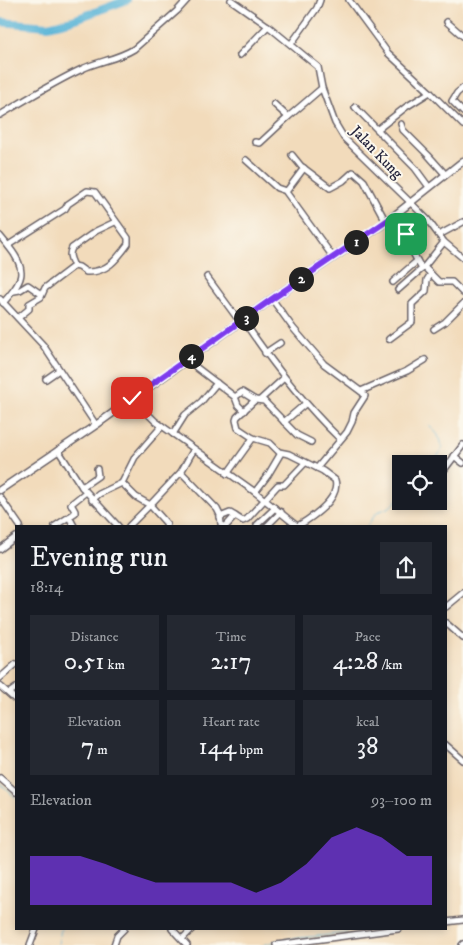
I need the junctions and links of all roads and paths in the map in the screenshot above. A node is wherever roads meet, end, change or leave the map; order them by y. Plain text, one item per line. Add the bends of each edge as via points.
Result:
1 (187, 0) edge
2 (231, 0) edge
3 (320, 0) edge
4 (349, 0) edge
5 (447, 22) dead end
6 (268, 26) junction
7 (463, 36) edge
8 (291, 44) junction
9 (240, 55) dead end
10 (322, 88) junction
11 (463, 88) edge
12 (430, 92) junction
13 (274, 104) dead end
14 (355, 107) dead end
15 (463, 112) edge
16 (0, 115) edge
17 (288, 117) junction
18 (401, 124) dead end
19 (463, 125) edge
20 (378, 129) junction
21 (255, 142) dead end
22 (292, 155) dead end
23 (246, 160) dead end
24 (463, 161) edge
25 (304, 168) junction
26 (445, 174) junction
27 (429, 187) junction
28 (286, 191) junction
29 (410, 202) junction
30 (394, 216) junction
31 (115, 222) junction
32 (386, 222) junction
33 (463, 222) edge
34 (440, 235) junction
35 (0, 236) edge
36 (444, 242) junction
37 (9, 247) junction
38 (333, 257) junction
39 (463, 258) edge
40 (417, 261) junction
41 (74, 266) junction
42 (423, 268) junction
43 (431, 274) junction
44 (207, 277) dead end
45 (393, 282) dead end
46 (398, 290) dead end
47 (14, 291) junction
48 (463, 293) edge
49 (41, 294) junction
50 (272, 299) junction
51 (2, 301) edge
52 (463, 304) edge
53 (18, 318) junction
54 (241, 321) junction
55 (434, 329) dead end
56 (389, 339) dead end
57 (280, 343) dead end
58 (265, 353) junction
59 (188, 358) junction
60 (425, 360) dead end
61 (59, 370) junction
62 (284, 378) junction
63 (46, 379) dead end
64 (217, 383) junction
65 (361, 391) junction
66 (236, 397) junction
67 (132, 398) junction
68 (258, 400) junction
69 (305, 404) junction
70 (244, 411) junction
71 (284, 422) junction
72 (96, 425) junction
73 (162, 426) junction
74 (173, 434) junction
75 (253, 438) junction
76 (340, 439) junction
77 (311, 442) dead end
78 (463, 445) edge
79 (194, 449) junction
80 (58, 450) junction
81 (281, 453) junction
82 (454, 456) junction
83 (305, 463) junction
84 (463, 463) edge
85 (447, 466) edge
86 (317, 468) junction
87 (97, 469) dead end
88 (180, 472) junction
89 (228, 474) junction
90 (122, 483) junction
91 (82, 487) junction
92 (0, 490) edge
93 (86, 492) junction
94 (255, 492) junction
95 (0, 497) edge
96 (92, 500) junction
97 (266, 500) junction
98 (150, 505) junction
99 (275, 508) junction
100 (281, 512) junction
101 (235, 516) junction
102 (69, 517) junction
103 (220, 518) junction
104 (19, 525) edge
105 (57, 525) edge
106 (73, 525) edge
107 (117, 525) edge
108 (130, 525) edge
109 (166, 525) edge
110 (223, 525) edge
111 (226, 525) edge
112 (257, 525) dead end
113 (268, 525) edge
114 (296, 525) edge
115 (299, 525) edge
116 (15, 538) edge
117 (0, 549) edge
118 (463, 593) edge
119 (447, 607) edge
120 (447, 624) edge
121 (463, 638) edge
122 (15, 665) edge
123 (0, 678) edge
124 (0, 686) edge
125 (15, 689) edge
126 (9, 694) junction
127 (15, 699) edge
128 (447, 747) edge
129 (463, 760) edge
130 (0, 778) edge
131 (15, 791) edge
132 (463, 920) edge
133 (447, 922) edge
134 (36, 930) edge
135 (123, 930) edge
136 (173, 930) edge
137 (191, 930) edge
138 (390, 930) edge
139 (182, 939) junction
140 (30, 945) edge
141 (114, 945) edge
142 (187, 945) edge
143 (276, 945) edge

1 - 16 street via 134,50 75,72
2 - 6 street, Jalan Kung
3 - 8 street
4 - 12 street via 388,53
5 - 7 street
6 - 8 street, Jalan Kung
6 - 9 street
8 - 10 street, Jalan Kung via 318,67
10 - 17 street
10 - 29 street, Jalan Kung via 344,138
11 - 15 street via 452,101
12 - 19 street
12 - 20 street
13 - 17 street
14 - 20 street
17 - 21 street via 260,143
18 - 26 street
20 - 27 street
22 - 25 street
23 - 28 street via 277,188
24 - 26 street
25 - 28 street
25 - 32 street via 330,188 355,172
26 - 27 street
27 - 29 street
28 - 38 street
29 - 30 street
29 - 34 street, Jalan Kung
30 - 32 street
30 - 40 street
31 - 37 street via 95,192 89,190
31 - 41 street via 72,248 70,256
31 - 41 street via 129,242 114,262 107,268 90,272
32 - 38 street
33 - 34 street
34 - 36 street, Jalan Kung
35 - 37 street
36 - 39 street
36 - 42 street
37 - 47 street via 22,272
38 - 50 street
40 - 42 street
40 - 45 street
41 - 49 street
42 - 43 street
42 - 46 street
43 - 48 street via 441,282 452,282
43 - 56 street via 426,290 412,304 412,322
44 - 54 street
47 - 49 street via 28,285
47 - 51 street
49 - 53 street
50 - 54 street
50 - 65 street via 324,364
51 - 53 street
52 - 55 street
53 - 61 street via 43,345
54 - 58 street
54 - 59 street
57 - 58 street
58 - 62 street
59 - 64 street
59 - 67 street
60 - 65 street
61 - 63 street
61 - 72 street
62 - 68 street
62 - 69 street
64 - 66 street
64 - 74 street via 186,415
65 - 76 street via 365,398
66 - 68 street via 242,392
66 - 70 street
67 - 72 street
67 - 73 street
68 - 70 street
68 - 71 street via 264,401
69 - 71 street
69 - 76 street
70 - 75 street via 236,420 238,428
71 - 77 street via 297,435
72 - 80 street
73 - 74 street
73 - 90 street via 135,457
74 - 79 street
75 - 81 street via 270,443
75 - 89 street
76 - 86 street
78 - 82 street
79 - 88 street
79 - 89 street
80 - 91 street
80 - 92 street
81 - 83 street
81 - 94 street
82 - 84 street
82 - 85 street
83 - 86 street
83 - 97 street via 284,484 278,485
86 - 115 street via 335,480 336,488 318,513
87 - 91 street via 98,476
88 - 98 street
88 - 103 street via 216,508
89 - 94 street
90 - 96 street
90 - 98 street
91 - 93 street
93 - 96 street
93 - 102 street via 71,504 76,512
94 - 97 street
95 - 104 street
96 - 107 street
97 - 99 street
97 - 101 street via 245,520
98 - 108 street
98 - 109 street
99 - 100 street
99 - 112 street
100 - 113 street
100 - 114 street
101 - 103 street via 230,513
101 - 111 street
102 - 105 street
102 - 106 street
103 - 110 street
116 - 117 street
118 - 119 street
120 - 121 street
122 - 123 street
124 - 126 street
125 - 126 street
126 - 127 street
128 - 129 street
130 - 131 street
132 - 133 street
134 - 140 street
135 - 141 street
136 - 139 street
137 - 139 street
138 - 143 street
139 - 142 street

